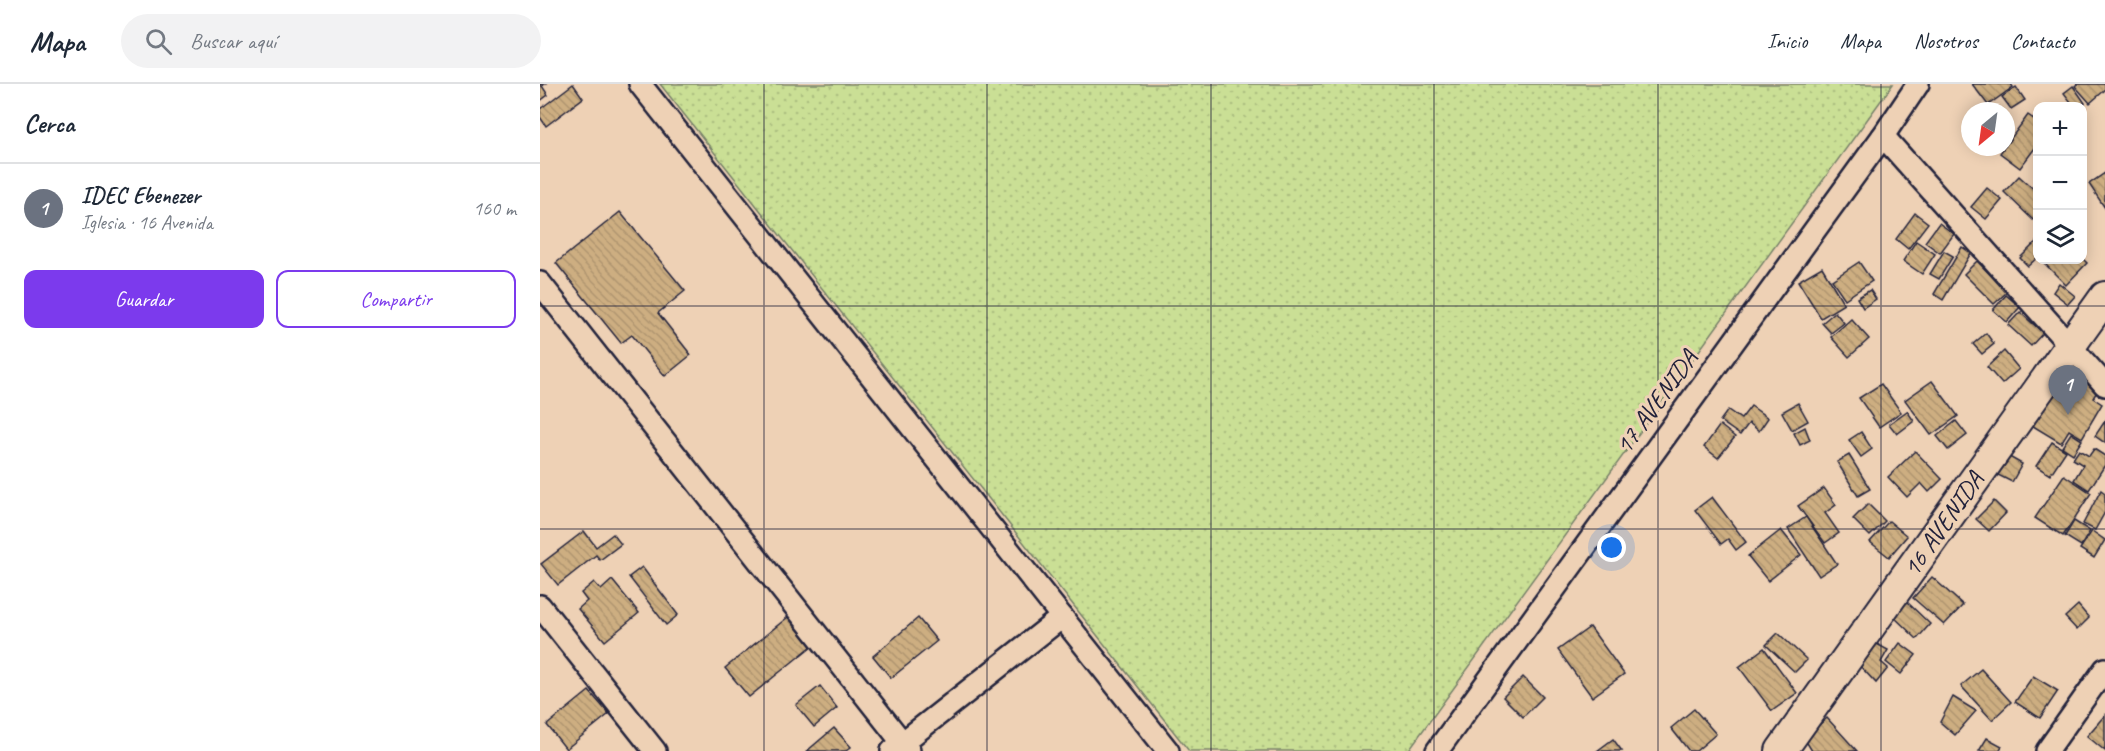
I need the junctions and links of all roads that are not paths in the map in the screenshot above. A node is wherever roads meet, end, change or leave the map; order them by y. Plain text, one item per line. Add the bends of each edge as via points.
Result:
1 (640, 84) edge
2 (1918, 84) edge
3 (1883, 136) junction
4 (540, 283) edge
5 (2105, 297) edge
6 (2069, 347) junction
7 (2105, 385) edge
8 (540, 606) edge
9 (1062, 617) junction
10 (2105, 669) edge
11 (901, 748) edge
12 (655, 751) edge
13 (1168, 751) edge
14 (1437, 751) edge
15 (1781, 751) edge
16 (2047, 751) edge

1 - 9 street
2 - 3 street, 17 AVENIDA
3 - 6 street
3 - 14 street, 17 AVENIDA
4 - 11 street
5 - 6 main road, 16 AVENIDA
6 - 7 street
6 - 15 main road, 16 AVENIDA
8 - 12 street
9 - 11 street
9 - 13 street
10 - 16 street

